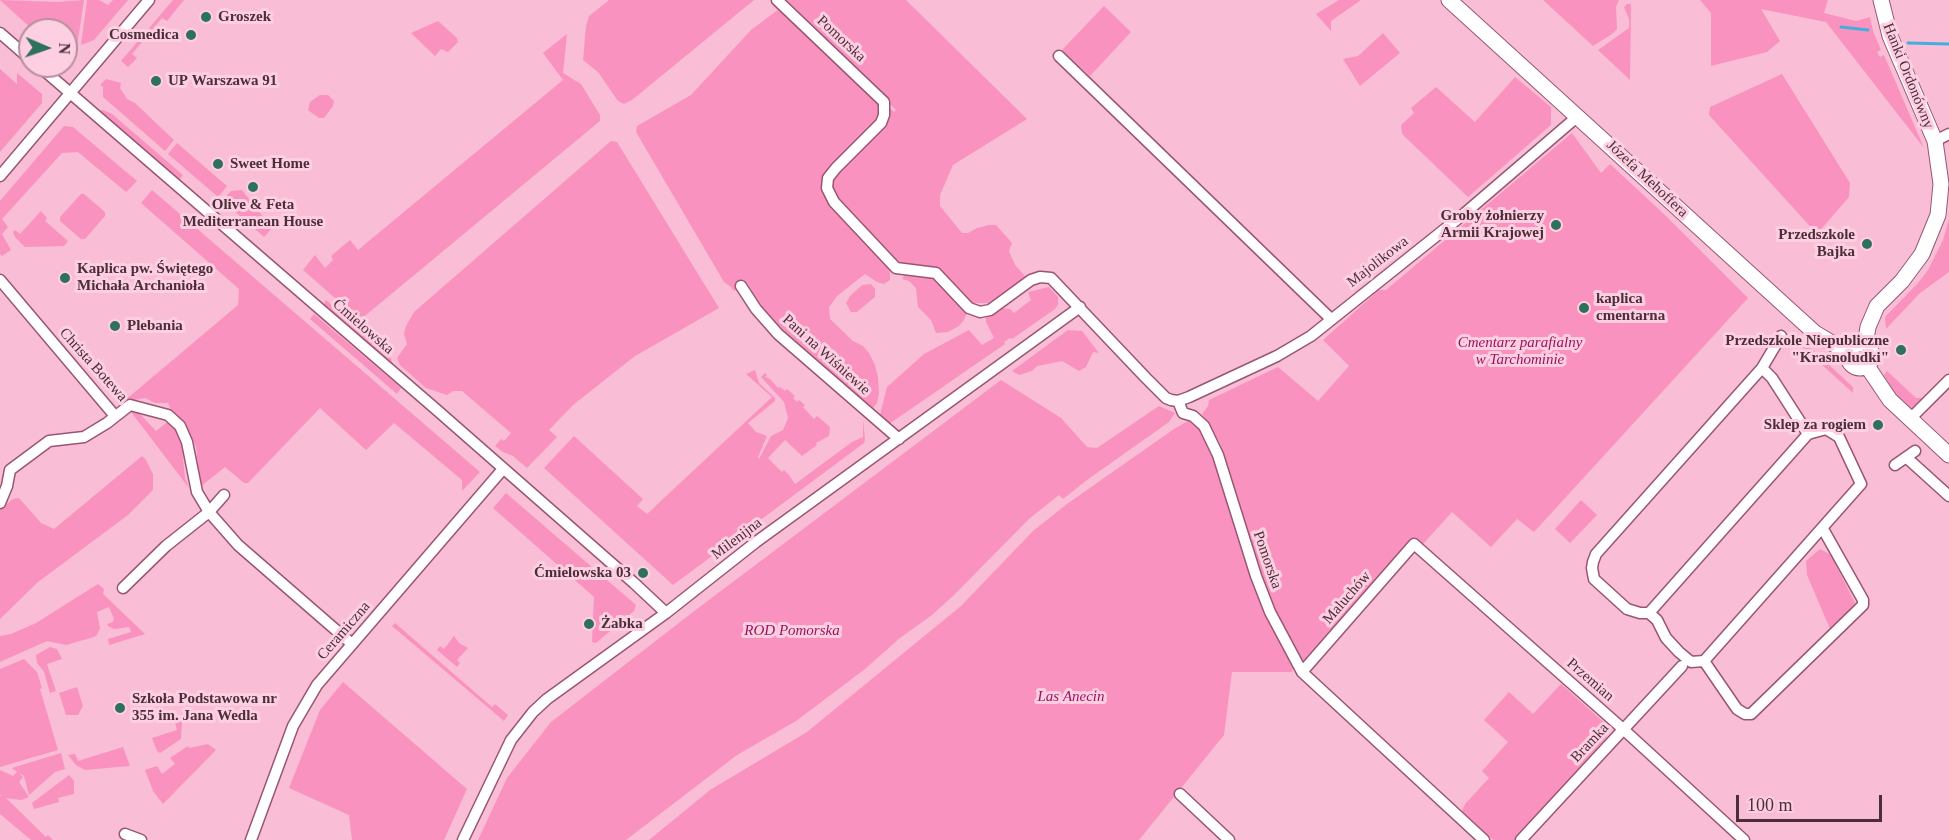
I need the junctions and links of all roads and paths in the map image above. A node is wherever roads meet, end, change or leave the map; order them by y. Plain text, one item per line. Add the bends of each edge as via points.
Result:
1 (149, 0) edge
2 (777, 0) edge
3 (1449, 0) edge
4 (1881, 0) edge
5 (0, 33) edge
6 (18, 48) edge
7 (1059, 56) dead end
8 (53, 78) edge
9 (71, 93) junction
10 (1578, 116) junction
11 (1942, 138) edge
12 (0, 176) edge
13 (0, 280) edge
14 (741, 286) dead end
15 (1080, 307) junction
16 (1331, 319) junction
17 (1781, 336) dead end
18 (1865, 345) junction
19 (1849, 350) junction
20 (1867, 366) junction
21 (1762, 368) junction
22 (1949, 380) edge
23 (1178, 401) junction
24 (115, 416) junction
25 (1910, 419) junction
26 (1808, 434) junction
27 (899, 439) junction
28 (1949, 455) edge
29 (1895, 465) dead end
30 (503, 469) junction
31 (224, 495) dead end
32 (1949, 496) edge
33 (0, 503) edge
34 (209, 512) junction
35 (1823, 529) junction
36 (1414, 544) joint
37 (123, 588) dead end
38 (666, 613) junction
39 (1649, 613) junction
40 (352, 644) junction
41 (1704, 661) junction
42 (1682, 666) dead end
43 (1302, 672) junction
44 (1623, 729) junction
45 (1180, 794) dead end
46 (125, 834) dead end
47 (141, 840) edge
48 (251, 840) edge
49 (463, 840) edge
50 (1229, 840) edge
51 (1484, 840) edge
52 (1521, 840) edge
53 (1744, 840) edge

1 - 9 street
2 - 15 street, Pomorska via 884,102 881,123 836,168 826,188 834,202 896,268 936,273 969,308 980,312 990,310 1040,277 1051,278
3 - 10 street, Józefa Mehoffera
4 - 11 street, Hanki Ordonówny via 1890,36
5 - 6 street
7 - 16 street
8 - 9 street, Ćmielowska
9 - 12 street
9 - 30 street, Ćmielowska
10 - 16 street, Majolikowa via 1465,213
10 - 19 street, Józefa Mehoffera via 1815,333
11 - 18 street, Hanki Ordonówny via 1941,199 1934,227 1922,254 1877,306
13 - 24 street, Christa Botewa
14 - 27 street, Pani na Wiśniewie via 778,334
15 - 23 street, Pomorska via 1166,398
15 - 27 street, Milenijna
16 - 23 street, Majolikowa via 1277,356
17 - 21 street
18 - 19 street
18 - 20 street via 1872,352
19 - 20 street via 1852,365
20 - 25 street via 1890,400
21 - 26 street
21 - 39 street via 1596,554 1594,579 1627,609
22 - 25 street
23 - 43 street, Pomorska via 1183,413 1204,426 1218,455 1256,576
24 - 33 street via 84,437 49,441 31,453 10,471
24 - 34 street, Christa Botewa via 130,405 168,415 180,426 198,496
25 - 28 street
26 - 35 street via 1826,429 1839,437 1861,484
26 - 39 street
27 - 38 street, Milenijna via 756,542
29 - 32 street via 1911,455
30 - 38 street, Ćmielowska
30 - 40 street, Ceramiczna
31 - 34 street
34 - 37 street
34 - 40 street via 238,545
35 - 41 street
35 - 41 street via 1863,604 1751,714 1737,709
36 - 43 street, Maluchów
36 - 44 street, Przemian
38 - 49 street, Milenijna via 556,691 533,712 511,740
39 - 41 street via 1687,660
40 - 48 street, Ceramiczna via 299,714
42 - 44 street, Bramka
43 - 51 street, Pomorska
44 - 52 street, Bramka
44 - 53 street, Przemian
45 - 50 street
46 - 47 street

